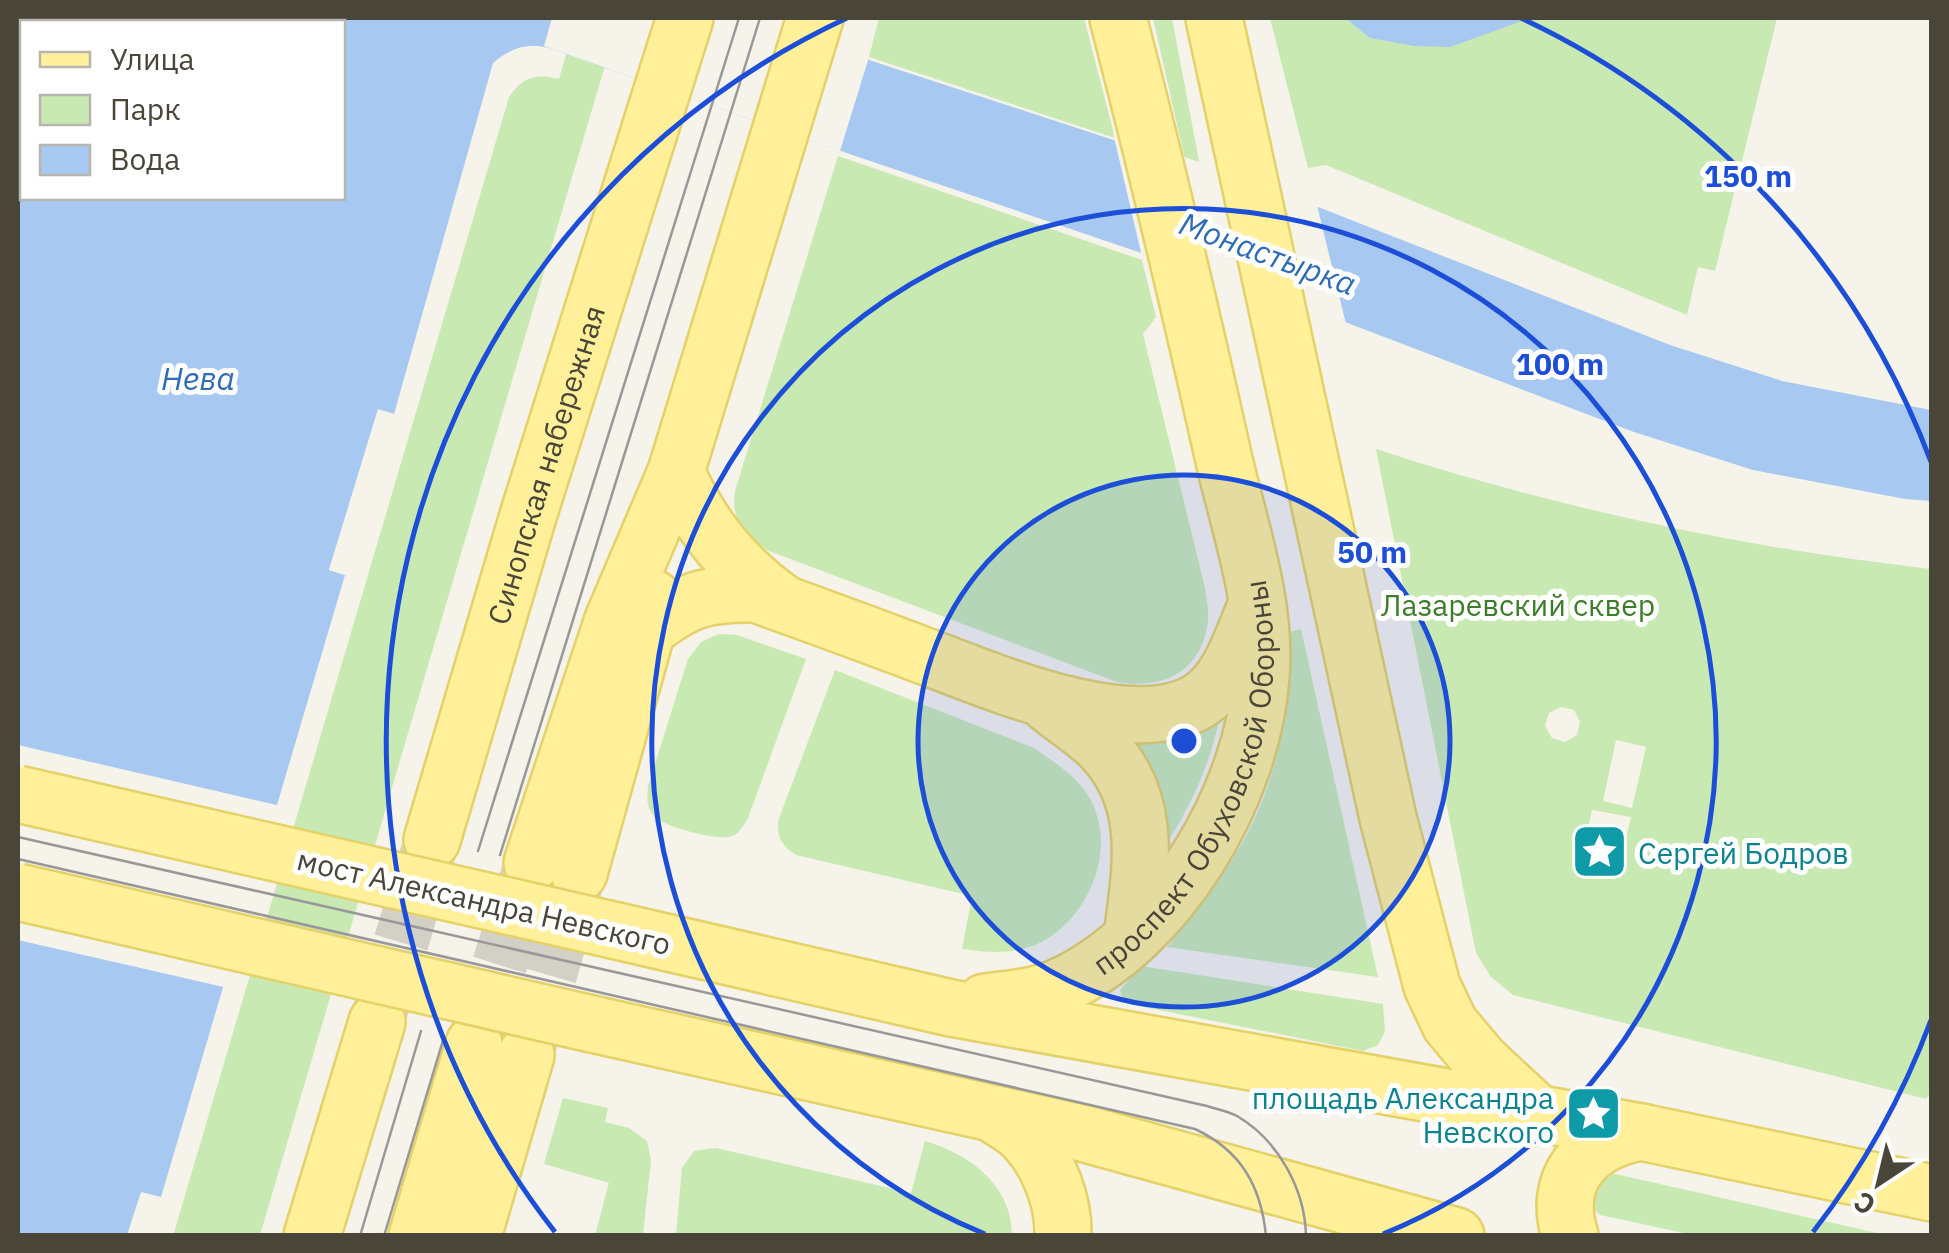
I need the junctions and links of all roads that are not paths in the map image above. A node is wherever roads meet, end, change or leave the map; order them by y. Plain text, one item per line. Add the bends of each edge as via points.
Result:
1 (684, 18) edge
2 (1118, 18) edge
3 (1214, 18) edge
4 (812, 28) edge
5 (676, 472) junction
6 (786, 604) junction
7 (1257, 604) junction
8 (647, 630) junction
9 (1042, 699) junction
10 (18, 794) edge
11 (432, 840) tunnel mouth
12 (18, 892) edge
13 (1132, 937) junction
14 (951, 1008) junction
15 (377, 1022) tunnel mouth
16 (993, 1114) junction
17 (1538, 1114) junction
18 (1641, 1132) junction
19 (1932, 1193) edge
20 (312, 1236) edge
21 (418, 1236) edge
22 (473, 1236) edge
23 (1063, 1236) edge
24 (1456, 1236) edge
25 (1570, 1236) edge

1 - 11 main road, Синопская набережная
2 - 7 main road, проспект Обуховской Обороны
3 - 17 main road via 1388,818 1432,986 1450,1024
4 - 5 main road
5 - 6 main road via 710,534 759,586
5 - 8 main road
5 - 8 main road via 613,620 556,868
6 - 8 main road via 756,594 716,593 678,606
6 - 9 main road
7 - 9 main road via 1223,676 1186,707 1140,716
7 - 13 main road, проспект Обуховской Обороны via 1262,674 1236,784 1218,826
9 - 13 main road via 1099,744 1132,799 1142,852
10 - 14 main road, мост Александра Невского, bridge
12 - 16 main road, bridge
13 - 14 main road, проспект Обуховской Обороны via 1057,988
14 - 17 main road
15 - 20 main road
16 - 23 main road via 1026,1136 1046,1168 1058,1195
16 - 24 main road
17 - 18 main road
18 - 19 main road
18 - 25 main road via 1614,1137 1579,1163 1567,1190
21 - 22 main road via 500,1050

